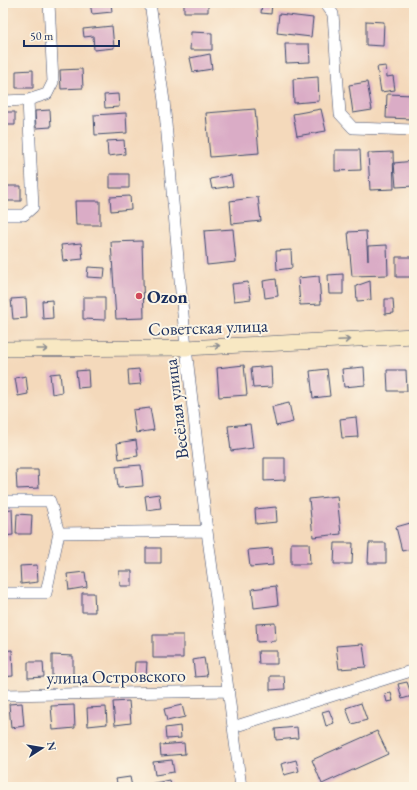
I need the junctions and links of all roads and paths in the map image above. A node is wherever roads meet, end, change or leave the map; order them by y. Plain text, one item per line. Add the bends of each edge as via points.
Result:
1 (49, 3) edge
2 (150, 3) edge
3 (325, 3) edge
4 (3, 100) edge
5 (28, 100) junction
6 (414, 130) edge
7 (3, 215) edge
8 (414, 336) edge
9 (186, 348) junction
10 (3, 349) edge
11 (3, 501) edge
12 (207, 531) junction
13 (59, 533) junction
14 (3, 593) edge
15 (414, 670) edge
16 (229, 691) junction
17 (3, 695) edge
18 (233, 727) junction
19 (241, 787) edge

1 - 5 street via 53,82 47,94
2 - 9 street, Весёлая улица via 164,101
3 - 6 street via 333,14 340,114 353,128
4 - 5 street
5 - 7 street via 33,207 24,215
9 -> 8 main road, Советская улица
10 -> 9 main road, Советская улица
9 - 12 street, Весёлая улица
11 - 13 street via 50,501
12 - 13 street
12 - 16 street, Весёлая улица
13 - 14 street via 46,593
15 - 18 street
16 - 17 street, улица Островского
16 - 18 street, Весёлая улица
18 - 19 street, Весёлая улица

